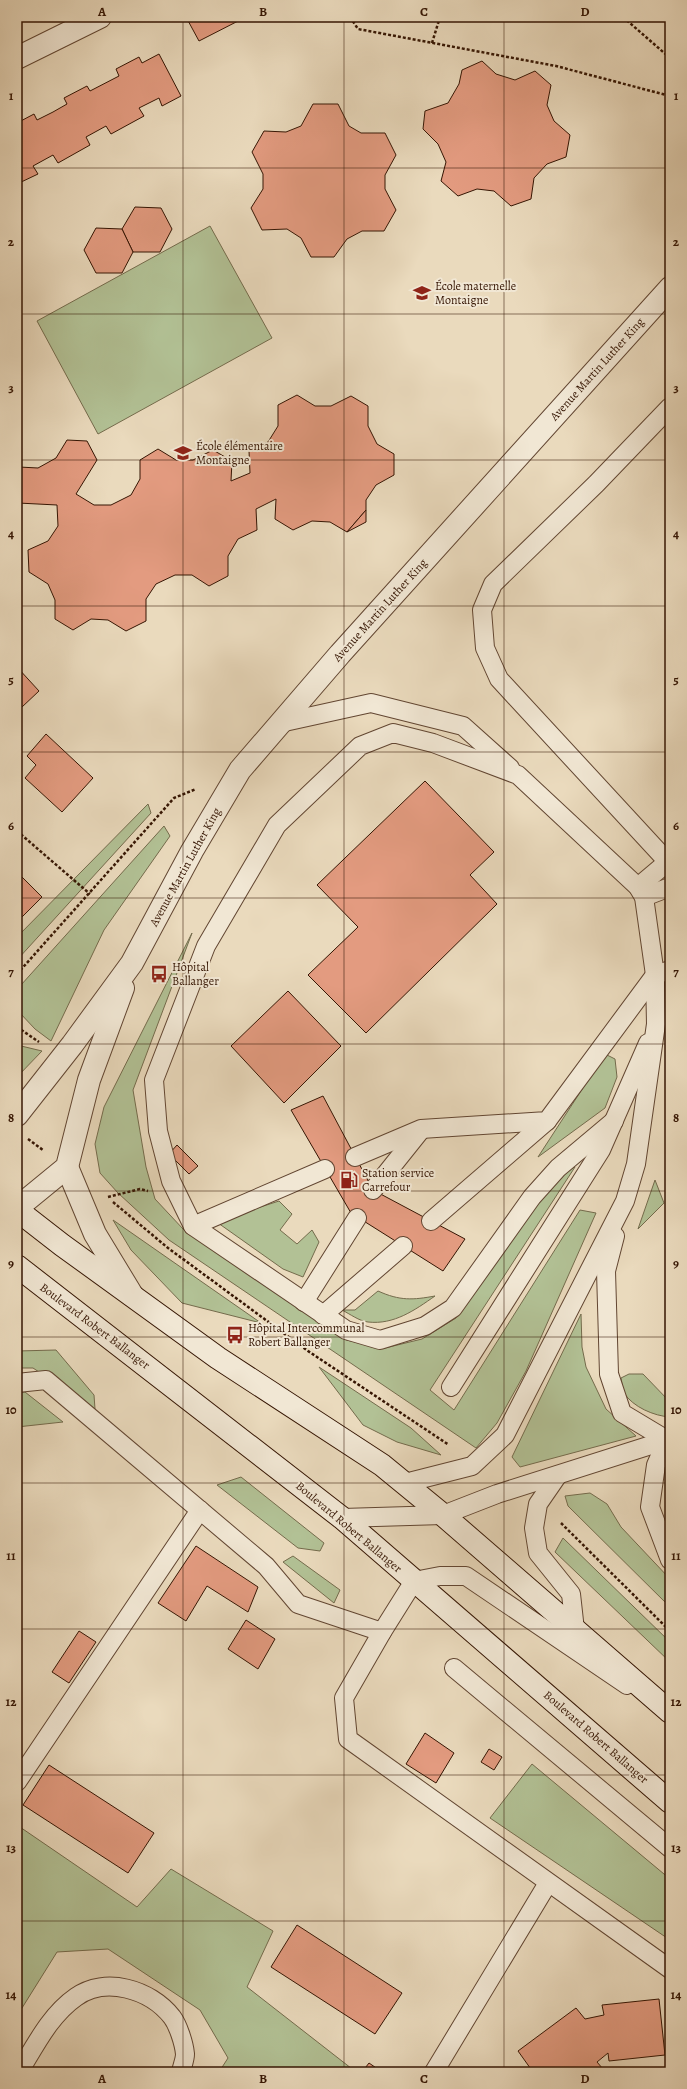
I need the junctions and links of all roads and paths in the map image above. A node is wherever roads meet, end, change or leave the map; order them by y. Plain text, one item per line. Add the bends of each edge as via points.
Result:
1 (100, 17) edge
2 (350, 17) edge
3 (440, 17) edge
4 (623, 17) edge
5 (432, 43) junction
6 (17, 58) edge
7 (670, 58) edge
8 (670, 96) edge
9 (670, 288) edge
10 (670, 407) edge
11 (280, 723) junction
12 (240, 770) junction
13 (518, 775) junction
14 (17, 831) edge
15 (669, 861) edge
16 (670, 887) edge
17 (641, 892) junction
18 (90, 894) junction
19 (132, 963) junction
20 (662, 973) edge
21 (17, 974) edge
22 (656, 1024) junction
23 (17, 1115) edge
24 (547, 1120) junction
25 (614, 1121) junction
26 (421, 1129) junction
27 (23, 1136) dead end
28 (355, 1157) dead end
29 (67, 1167) junction
30 (325, 1170) dead end
31 (373, 1190) dead end
32 (178, 1196) junction
33 (625, 1201) junction
34 (17, 1209) edge
35 (357, 1218) dead end
36 (431, 1221) dead end
37 (193, 1226) junction
38 (403, 1246) dead end
39 (17, 1266) edge
40 (132, 1295) junction
41 (304, 1302) junction
42 (323, 1316) junction
43 (17, 1383) edge
44 (451, 1387) dead end
45 (669, 1439) edge
46 (455, 1450) dead end
47 (558, 1475) junction
48 (404, 1483) junction
49 (200, 1510) junction
50 (443, 1515) junction
51 (342, 1518) junction
52 (559, 1522) dead end
53 (670, 1560) edge
54 (414, 1581) junction
55 (575, 1630) junction
56 (670, 1631) edge
57 (382, 1632) junction
58 (454, 1668) dead end
59 (670, 1713) edge
60 (17, 1782) edge
61 (670, 1802) edge
62 (670, 1848) edge
63 (548, 1883) junction
64 (670, 1969) edge
65 (19, 2072) edge
66 (181, 2072) edge
67 (434, 2072) edge

1 - 6 main road
2 - 5 path via 358,29
3 - 5 path
4 - 7 path
5 - 8 path via 556,66
9 - 11 main road, Avenue Martin Luther King
10 - 15 lane via 596,484 493,584 482,610 485,648 499,679
11 - 12 main road, Avenue Martin Luther King
11 - 13 lane via 372,703 463,726
12 - 18 path via 174,798
12 - 19 main road, Avenue Martin Luther King via 192,850
13 - 17 lane
13 - 32 lane via 433,743 393,733 360,746 277,825 206,946 154,1080 158,1130 171,1181
14 - 18 path
15 - 17 lane
16 - 17 lane
17 - 20 lane
18 - 21 path
19 - 23 main road, Avenue Martin Luther King
19 - 29 main road, Avenue Martin Luther King via 89,1080
20 - 22 lane
20 - 24 lane
22 - 25 lane
22 - 33 lane via 636,1164
24 - 26 lane
24 - 36 lane
25 - 42 lane via 558,1168 532,1198 453,1308 425,1326 380,1340 346,1330
25 - 44 lane via 601,1150
26 - 28 lane
26 - 31 lane
27 - 29 path
29 - 34 main road
29 - 40 main road via 95,1234
30 - 37 lane
32 - 37 lane
32 - 46 path via 140,1189 106,1197 168,1248 302,1346
33 - 45 lane via 606,1271 609,1374 622,1413
33 - 48 lane via 505,1435 472,1466
34 - 40 main road
35 - 41 lane
37 - 41 lane
38 - 42 lane
39 - 51 main road, Boulevard Robert Ballanger
40 - 48 main road via 218,1358 382,1465
41 - 42 lane
43 - 49 lane via 46,1380
45 - 47 lane
45 - 53 lane via 656,1465 650,1507
47 - 50 lane via 497,1494
47 - 55 lane via 538,1504 534,1528 538,1553 571,1594
48 - 50 main road
49 - 57 lane via 266,1566 298,1604
49 - 60 lane
50 - 51 lane
50 - 55 main road
51 - 54 main road, Boulevard Robert Ballanger
52 - 56 path
54 - 57 lane
54 - 59 lane via 440,1576 466,1576
54 - 61 main road, Boulevard Robert Ballanger
55 - 59 main road
57 - 63 lane via 344,1698 348,1739
58 - 62 lane
63 - 64 lane
63 - 67 lane
65 - 66 lane via 59,2011 76,1997 92,1989 111,1986 130,1989 153,2000 172,2017 184,2054

